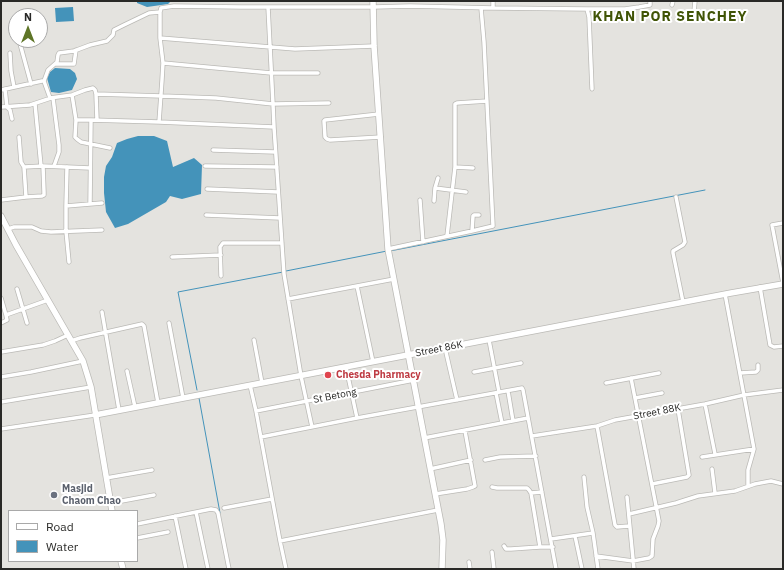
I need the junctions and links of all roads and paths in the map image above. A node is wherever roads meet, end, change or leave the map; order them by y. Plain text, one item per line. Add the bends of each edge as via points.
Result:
1 (409, 1) edge
2 (493, 1) edge
3 (650, 1) edge
4 (695, 1) edge
5 (373, 4) edge
6 (410, 6) junction
7 (268, 7) junction
8 (481, 8) junction
9 (493, 8) junction
10 (587, 9) junction
11 (160, 12) junction
12 (694, 12) dead end
13 (160, 38) junction
14 (374, 46) junction
15 (269, 47) junction
16 (21, 48) edge
17 (76, 50) junction
18 (10, 52) dead end
19 (163, 63) junction
20 (55, 64) junction
21 (271, 73) junction
22 (318, 73) dead end
23 (44, 81) junction
24 (31, 84) junction
25 (14, 87) junction
26 (592, 89) dead end
27 (3, 90) edge
28 (96, 94) junction
29 (72, 95) junction
30 (162, 96) junction
31 (52, 98) junction
32 (487, 101) junction
33 (329, 103) dead end
34 (35, 104) junction
35 (273, 104) junction
36 (1, 107) edge
37 (7, 107) junction
38 (379, 114) junction
39 (12, 119) dead end
40 (76, 120) junction
41 (91, 120) junction
42 (97, 120) junction
43 (159, 122) junction
44 (274, 127) junction
45 (380, 136) junction
46 (19, 137) dead end
47 (91, 144) junction
48 (110, 148) dead end
49 (214, 150) dead end
50 (275, 152) junction
51 (42, 166) junction
52 (54, 166) junction
53 (205, 166) dead end
54 (24, 167) junction
55 (67, 167) junction
56 (276, 167) junction
57 (455, 167) junction
58 (90, 168) junction
59 (473, 168) dead end
60 (438, 178) dead end
61 (435, 188) junction
62 (207, 189) dead end
63 (452, 190) junction
64 (278, 192) junction
65 (466, 192) dead end
66 (26, 197) junction
67 (676, 197) dead end
68 (1, 200) edge
69 (420, 200) dead end
70 (434, 201) dead end
71 (90, 204) junction
72 (102, 204) dead end
73 (66, 206) junction
74 (206, 215) dead end
75 (479, 215) dead end
76 (1, 216) edge
77 (280, 218) junction
78 (783, 223) edge
79 (8, 229) junction
80 (102, 230) dead end
81 (66, 231) junction
82 (472, 231) junction
83 (447, 236) junction
84 (423, 242) junction
85 (282, 243) junction
86 (388, 250) junction
87 (221, 255) junction
88 (172, 257) dead end
89 (69, 262) dead end
90 (221, 276) dead end
91 (394, 279) junction
92 (783, 284) edge
93 (357, 286) junction
94 (760, 288) junction
95 (17, 289) dead end
96 (725, 294) junction
97 (1, 298) edge
98 (288, 299) junction
99 (48, 300) junction
100 (682, 302) junction
101 (23, 310) junction
102 (102, 312) dead end
103 (6, 315) junction
104 (1, 323) edge
105 (27, 323) dead end
106 (168, 323) dead end
107 (106, 332) junction
108 (68, 335) junction
109 (254, 340) dead end
110 (489, 340) junction
111 (71, 341) junction
112 (783, 346) edge
113 (445, 348) junction
114 (1, 352) edge
115 (408, 355) junction
116 (83, 361) junction
117 (373, 362) junction
118 (521, 363) dead end
119 (758, 365) dead end
120 (346, 367) junction
121 (494, 368) junction
122 (127, 371) dead end
123 (474, 372) dead end
124 (659, 373) dead end
125 (740, 373) junction
126 (301, 376) junction
127 (1, 377) edge
128 (631, 378) junction
129 (414, 380) junction
130 (262, 383) junction
131 (606, 383) dead end
132 (250, 385) junction
133 (91, 387) junction
134 (783, 390) edge
135 (508, 391) junction
136 (351, 392) junction
137 (498, 393) junction
138 (662, 393) dead end
139 (744, 395) junction
140 (183, 398) junction
141 (635, 398) junction
142 (456, 400) junction
143 (306, 401) junction
144 (1, 402) edge
145 (158, 403) junction
146 (705, 404) junction
147 (135, 407) junction
148 (419, 407) junction
149 (678, 408) junction
150 (119, 410) junction
151 (256, 411) junction
152 (96, 415) junction
153 (638, 416) junction
154 (357, 418) junction
155 (528, 418) junction
156 (514, 421) junction
157 (502, 423) junction
158 (597, 426) junction
159 (312, 427) junction
160 (1, 428) edge
161 (465, 431) junction
162 (532, 436) junction
163 (261, 437) junction
164 (424, 438) junction
165 (754, 449) junction
166 (715, 454) junction
167 (536, 456) junction
168 (702, 457) dead end
169 (471, 460) junction
170 (485, 460) dead end
171 (430, 469) junction
172 (712, 469) dead end
173 (152, 470) dead end
174 (584, 477) dead end
175 (106, 478) junction
176 (652, 484) junction
177 (783, 484) edge
178 (748, 486) junction
179 (492, 487) dead end
180 (542, 492) junction
181 (531, 493) junction
182 (715, 493) junction
183 (435, 494) junction
184 (154, 495) dead end
185 (627, 497) dead end
186 (272, 498) junction
187 (111, 503) junction
188 (224, 508) dead end
189 (656, 508) junction
190 (112, 510) edge
191 (438, 510) junction
192 (196, 512) junction
193 (629, 514) junction
194 (176, 516) junction
195 (138, 524) edge
196 (629, 526) junction
197 (168, 532) dead end
198 (593, 533) junction
199 (576, 536) junction
200 (138, 538) edge
201 (551, 539) junction
202 (280, 541) junction
203 (504, 546) dead end
204 (540, 547) junction
205 (553, 547) junction
206 (492, 552) dead end
207 (596, 556) junction
208 (633, 561) junction
209 (469, 562) dead end
210 (186, 569) edge
211 (208, 569) edge
212 (229, 569) edge
213 (286, 569) edge
214 (442, 569) edge
215 (470, 569) edge
216 (494, 569) edge
217 (556, 569) edge
218 (582, 569) edge
219 (598, 569) edge
220 (634, 569) edge

1 - 6 street
2 - 9 street
3 - 10 street via 650,5 625,9
4 - 12 street
5 - 6 street
5 - 7 street
5 - 14 street
6 - 8 street
7 - 11 street via 174,6 161,8
7 - 15 street
8 - 9 street
8 - 32 street
9 - 10 street
10 - 26 street
11 - 13 street
11 - 17 street via 149,13 114,30 107,41
13 - 15 street
13 - 19 street
14 - 15 street via 295,49
14 - 38 street
15 - 21 street
16 - 24 street
17 - 20 street via 59,54
17 - 20 street via 74,64
18 - 25 street
19 - 21 street
19 - 30 street
20 - 23 street via 48,70
21 - 22 street
21 - 35 street
23 - 24 street
23 - 31 street via 49,97
24 - 25 street
25 - 27 street
27 - 37 street
28 - 29 street via 93,88
28 - 30 street
28 - 42 street
29 - 31 street
29 - 40 street
30 - 35 street
30 - 43 street
31 - 34 street
31 - 52 street via 59,145
32 - 57 street via 455,104
32 - 82 street via 494,224
33 - 35 street
34 - 37 street
34 - 51 street
35 - 44 street
36 - 37 street
37 - 39 street
38 - 45 street
38 - 45 street via 324,121 326,139
40 - 41 street
40 - 47 street via 75,137 81,142
41 - 42 street
41 - 47 street
42 - 43 street
43 - 44 street
44 - 50 street
45 - 86 street
46 - 54 street via 21,162
47 - 48 street
47 - 58 street
49 - 50 street
50 - 56 street
51 - 52 street
51 - 54 street
51 - 66 street via 44,195
52 - 55 street
53 - 56 street
54 - 66 street
55 - 58 street
55 - 73 street
56 - 64 street
57 - 59 street
57 - 63 street
58 - 71 street
60 - 61 street
61 - 63 street
61 - 70 street
62 - 64 street
63 - 65 street
63 - 83 street
64 - 77 street
66 - 68 street
67 - 100 street via 685,242 673,251
69 - 84 street
71 - 72 street
71 - 73 street
73 - 81 street
74 - 77 street
75 - 82 street via 473,216
76 - 79 street
77 - 85 street
78 - 92 street via 772,225
79 - 81 street via 24,227 51,232
79 - 99 street
80 - 81 street
81 - 89 street
82 - 83 street
83 - 84 street
84 - 86 street
85 - 87 street via 223,243 220,247
85 - 98 street
86 - 91 street
87 - 88 street
87 - 90 street
91 - 93 street
91 - 115 street
92 - 94 street, Street 86K
93 - 98 street
93 - 117 street
94 - 96 street, Street 86K
94 - 112 street via 770,345
95 - 101 street
96 - 100 street, Street 86K
96 - 125 street
97 - 103 street
98 - 126 street
99 - 101 street
99 - 108 street
100 - 110 street, Street 86K
101 - 103 street
101 - 105 street
102 - 107 street
103 - 104 street via 7,320
106 - 140 street
107 - 111 street
107 - 145 street via 142,324 144,326
107 - 150 street
108 - 111 street
108 - 114 street via 43,345
109 - 130 street
110 - 113 street, Street 86K
110 - 121 street
111 - 116 street
113 - 115 street, Street 86K
113 - 142 street
115 - 117 street, Street 86K
115 - 129 street
116 - 127 street
116 - 133 street
117 - 120 street, Street 86K
118 - 121 street
119 - 125 street via 756,372
120 - 126 street, Street 86K
120 - 136 street
121 - 123 street
121 - 137 street
122 - 147 street
124 - 128 street
125 - 139 street
126 - 130 street, Street 86K
126 - 143 street
128 - 131 street
128 - 141 street
129 - 136 street, St Betong
129 - 148 street
130 - 132 street, Street 86K
132 - 140 street, Street 86K
132 - 151 street
133 - 144 street
133 - 152 street
134 - 139 street, Street 88K
135 - 137 street
135 - 155 street via 522,388
135 - 156 street
136 - 143 street, St Betong
136 - 154 street
137 - 142 street
137 - 157 street
138 - 141 street
139 - 146 street, Street 88K
139 - 165 street
140 - 145 street, Street 86K
141 - 153 street
142 - 148 street
143 - 151 street, St Betong
143 - 159 street
145 - 147 street, Street 86K
146 - 149 street, Street 88K
146 - 166 street
147 - 150 street, Street 86K
148 - 154 street
148 - 164 street
149 - 153 street, Street 88K
149 - 176 street via 689,475
150 - 152 street, Street 86K
151 - 163 street
152 - 160 street
152 - 175 street
153 - 158 street, Street 88K
153 - 176 street
154 - 159 street
155 - 156 street
155 - 162 street
156 - 157 street
157 - 161 street
158 - 162 street, Street 88K
158 - 196 street via 615,525
159 - 163 street
161 - 164 street
161 - 169 street
162 - 167 street
163 - 186 street
164 - 171 street
165 - 166 street
165 - 178 street via 748,470
166 - 168 street
167 - 170 street
167 - 180 street
169 - 171 street
169 - 183 street via 475,483 473,487
171 - 183 street
172 - 182 street
173 - 175 street
174 - 198 street
175 - 187 street
176 - 189 street
177 - 178 street via 771,481
178 - 182 street via 735,491
179 - 181 street via 527,488
180 - 181 street
180 - 201 street
181 - 204 street
182 - 189 street
183 - 191 street
184 - 187 street
185 - 193 street
186 - 188 street
186 - 202 street
187 - 190 street
189 - 193 street
189 - 208 street via 659,521 652,556
191 - 202 street
191 - 214 street via 442,524
192 - 194 street
192 - 211 street
192 - 212 street via 211,509 218,513
193 - 196 street
194 - 195 street
194 - 210 street
196 - 208 street
197 - 200 street
198 - 199 street
198 - 207 street
199 - 201 street
199 - 218 street
201 - 205 street
202 - 213 street
203 - 204 street via 506,549
204 - 205 street
205 - 217 street
206 - 216 street
207 - 208 street
207 - 219 street
208 - 220 street
209 - 215 street

